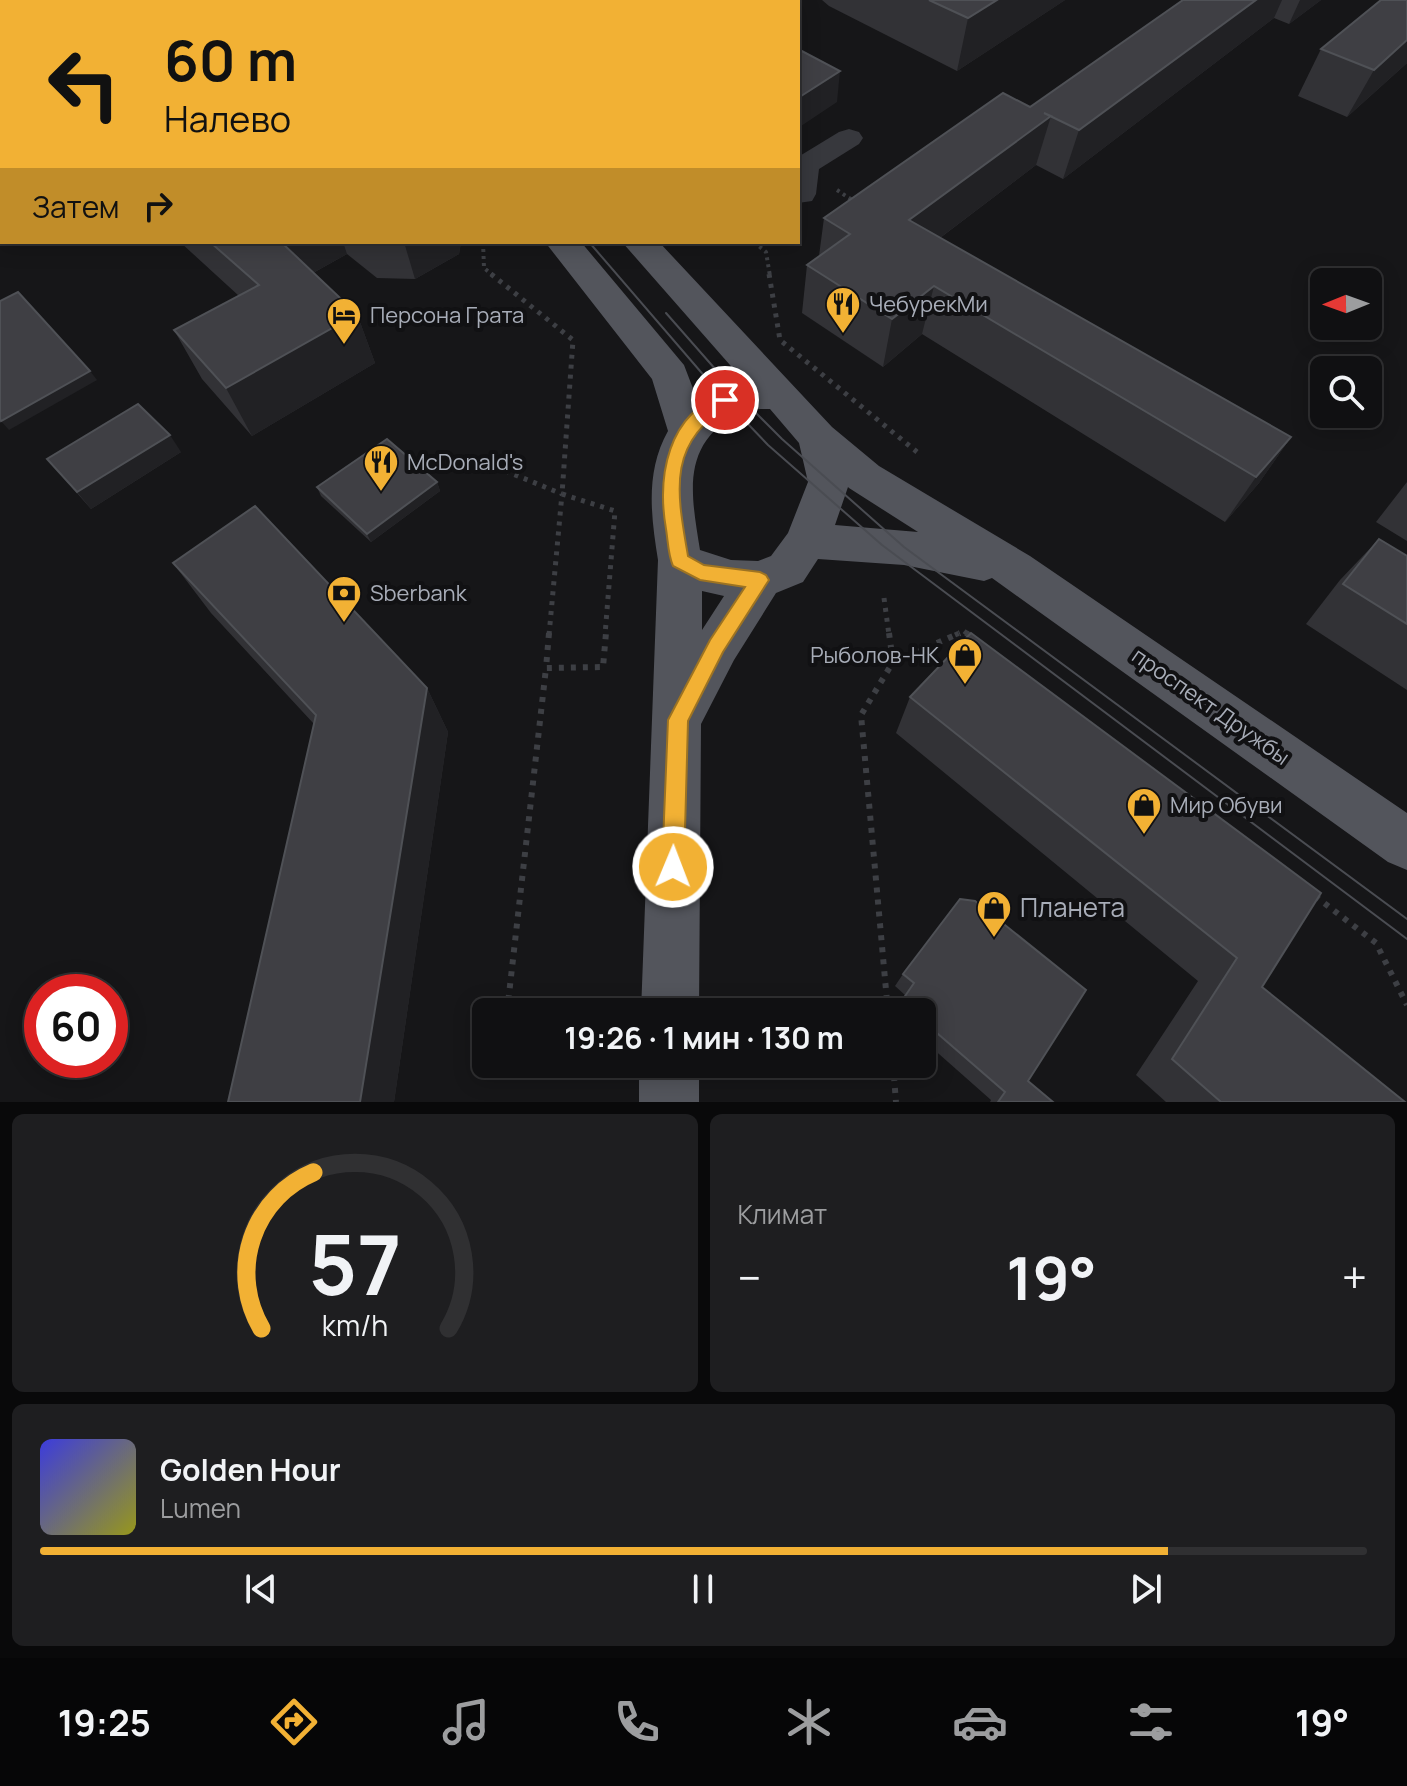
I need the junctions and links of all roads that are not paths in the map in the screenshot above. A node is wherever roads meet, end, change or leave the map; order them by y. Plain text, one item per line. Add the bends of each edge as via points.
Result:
1 (849, 138) dead end
2 (801, 194) dead end
3 (564, 244) edge
4 (641, 244) edge
5 (780, 395) junction
6 (687, 429) junction
7 (818, 438) junction
8 (807, 541) junction
9 (680, 560) junction
10 (1014, 569) junction
11 (760, 580) junction
12 (678, 720) junction
13 (1407, 844) edge
14 (670, 998) edge
15 (669, 1078) edge
16 (669, 1102) edge

1 - 2 lane via 805,165
3 - 6 main road via 670,375
4 - 5 main road
5 - 6 main road via 738,395 706,411
5 - 7 main road
6 - 9 main road via 674,460 671,505
7 - 8 main road via 829,482
7 - 10 main road, проспект Дружбы via 864,477
8 - 10 main road, проспект Дружбы via 904,547
8 - 11 main road via 787,569
9 - 11 main road via 700,572
9 - 12 main road
10 - 13 main road, проспект Дружбы
11 - 12 main road
12 - 14 main road
15 - 16 main road

